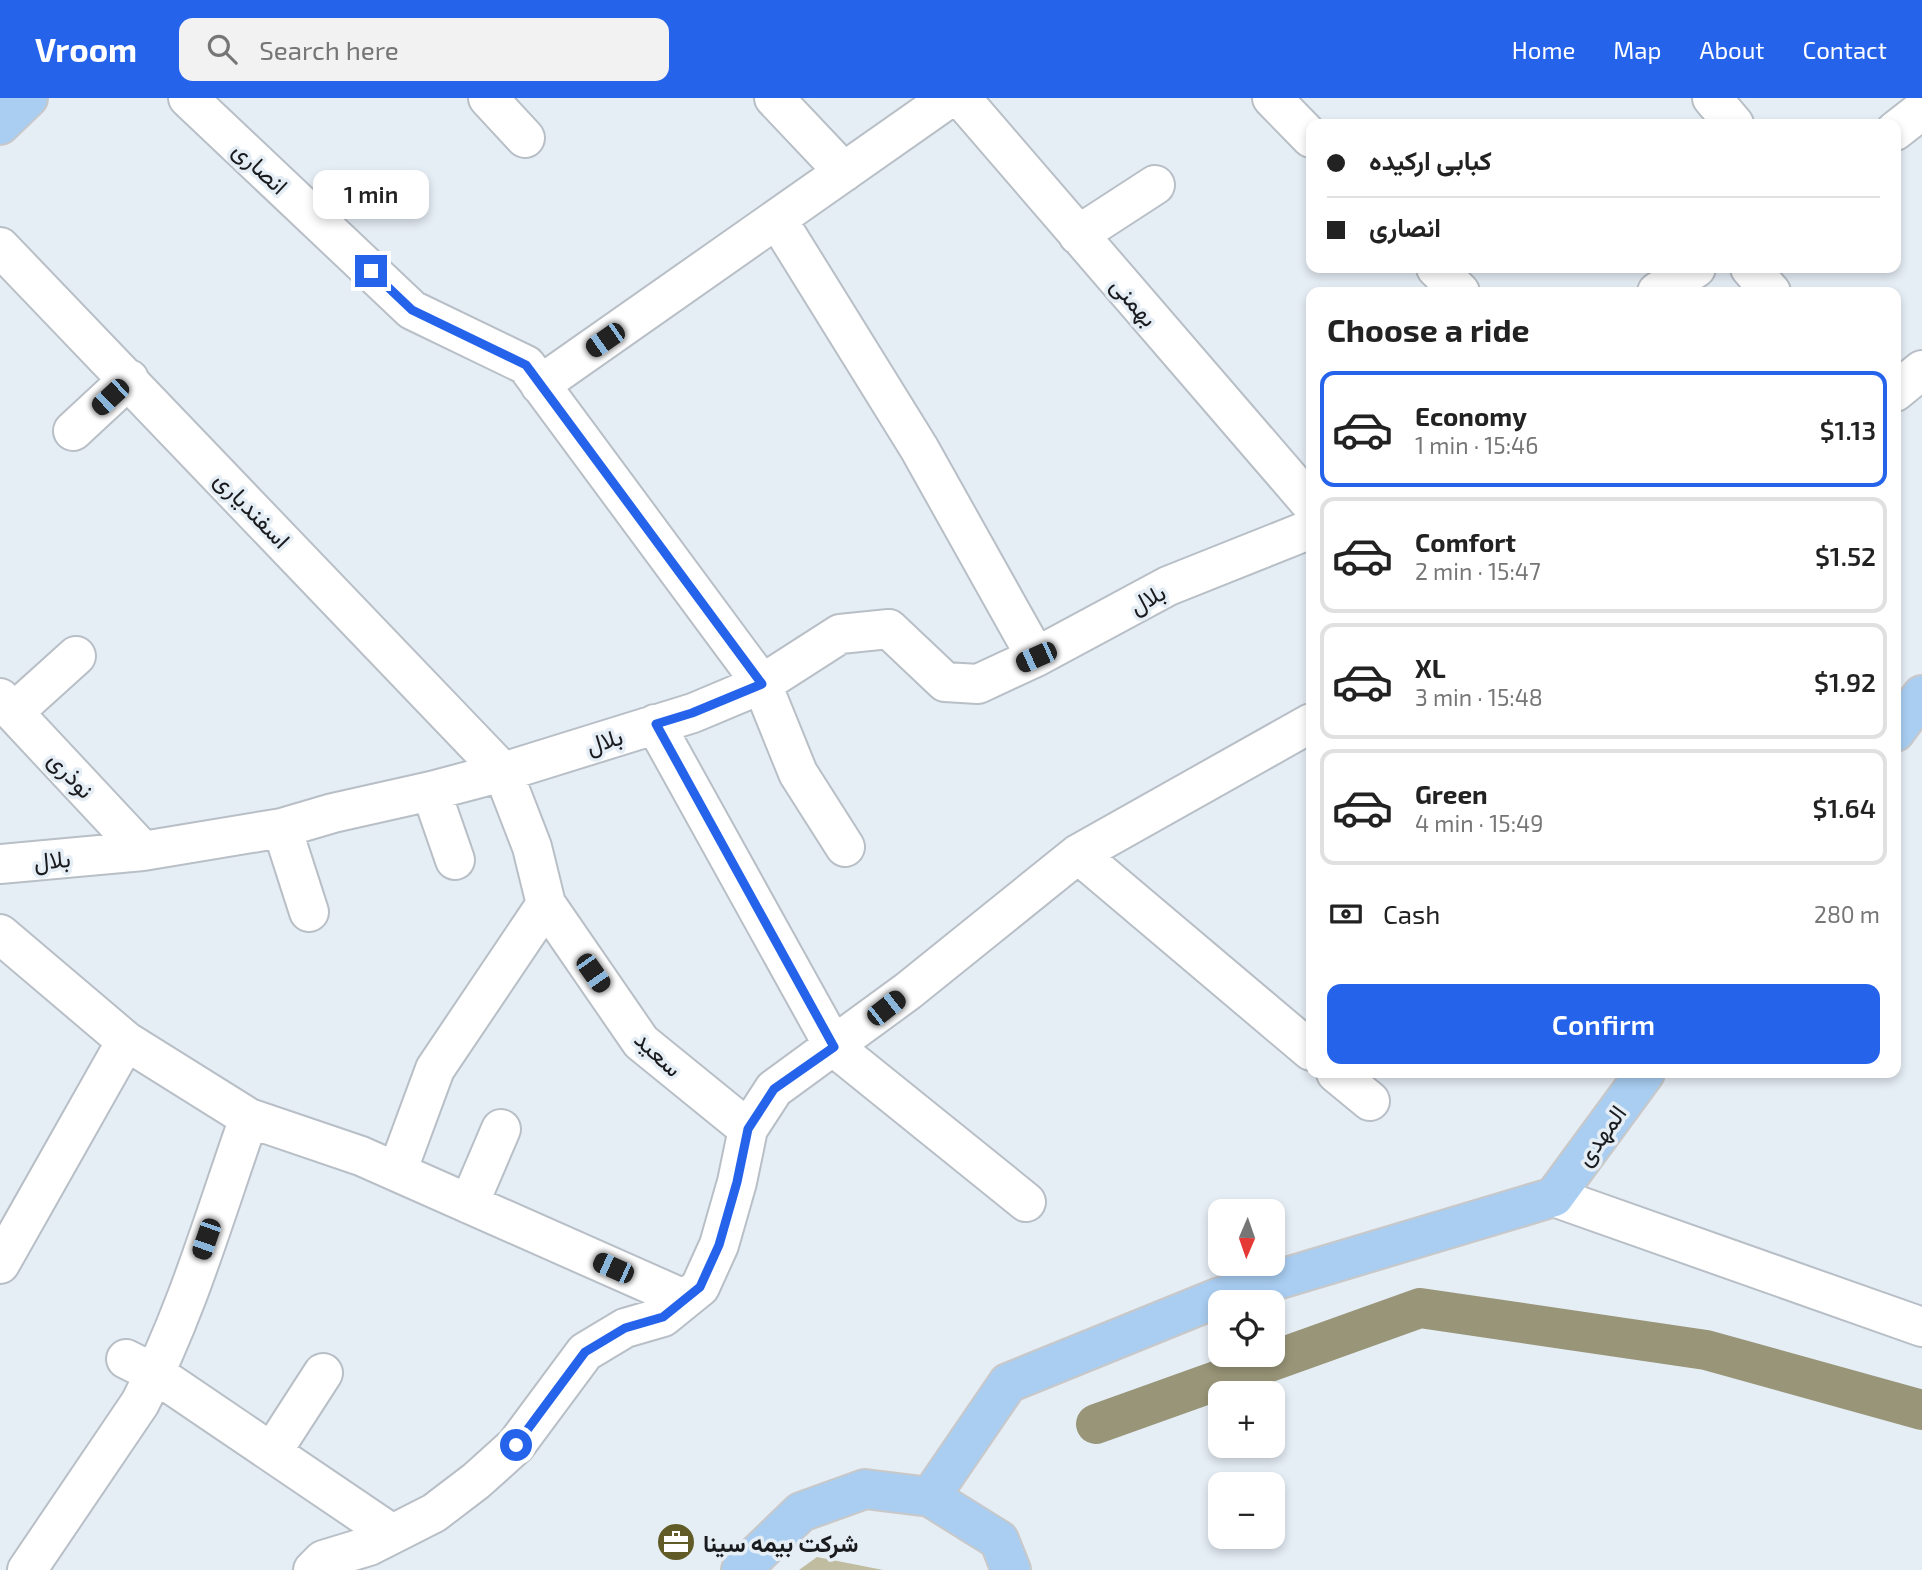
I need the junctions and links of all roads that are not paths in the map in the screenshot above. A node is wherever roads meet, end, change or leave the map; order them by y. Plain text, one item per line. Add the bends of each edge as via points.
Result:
1 (28, 98) edge
2 (188, 98) edge
3 (488, 98) edge
4 (774, 98) edge
5 (950, 98) edge
6 (961, 98) edge
7 (1272, 98) edge
8 (1712, 98) edge
9 (1922, 110) edge
10 (1730, 119) edge
11 (0, 125) edge
12 (1901, 126) edge
13 (1306, 133) edge
14 (524, 138) dead end
15 (844, 172) junction
16 (1154, 185) dead end
17 (777, 219) junction
18 (1078, 235) junction
19 (0, 247) edge
20 (1441, 273) edge
21 (1688, 273) edge
22 (1754, 273) edge
23 (1455, 287) edge
24 (1665, 287) edge
25 (1767, 287) edge
26 (1922, 370) edge
27 (129, 379) junction
28 (540, 385) junction
29 (1901, 387) edge
30 (73, 431) dead end
31 (1306, 498) edge
32 (1306, 531) edge
33 (76, 656) dead end
34 (1036, 657) junction
35 (762, 684) junction
36 (1922, 695) edge
37 (7, 705) edge
38 (656, 724) junction
39 (1901, 724) edge
40 (1306, 726) edge
41 (503, 772) junction
42 (430, 791) junction
43 (282, 828) junction
44 (845, 847) dead end
45 (143, 851) junction
46 (1077, 854) junction
47 (455, 860) dead end
48 (0, 863) edge
49 (546, 904) junction
50 (309, 912) dead end
51 (0, 934) edge
52 (127, 1041) junction
53 (834, 1047) junction
54 (1306, 1047) edge
55 (1342, 1078) edge
56 (1641, 1078) edge
57 (1370, 1101) dead end
58 (249, 1118) junction
59 (500, 1129) dead end
60 (748, 1129) junction
61 (397, 1172) junction
62 (1554, 1197) junction
63 (1026, 1202) dead end
64 (469, 1204) junction
65 (0, 1264) edge
66 (684, 1299) junction
67 (1922, 1327) edge
68 (141, 1366) junction
69 (323, 1373) dead end
70 (272, 1452) junction
71 (930, 1497) junction
72 (392, 1534) junction
73 (27, 1570) edge
74 (313, 1570) edge
75 (741, 1570) edge
76 (1011, 1570) edge

1 - 11 main road
2 - 28 street, انصاری via 412,310 526,365
3 - 14 street
4 - 15 street
5 - 15 street
6 - 18 street, بهمنی
7 - 13 street
8 - 10 street
9 - 12 street
15 - 17 street
16 - 18 street
17 - 28 street
17 - 34 street via 919,448
18 - 31 street, بهمنی
19 - 27 street, اسفندیاری
20 - 23 street
21 - 24 street
22 - 25 street
26 - 29 street
27 - 30 street
27 - 41 street, اسفندیاری
28 - 35 street, انصاری
32 - 34 street, بلال via 1168,586
33 - 37 street
34 - 35 street, بلال via 978,684 945,682 889,629 840,634
35 - 38 street, بلال
35 - 44 street, انصاری via 798,773
36 - 39 main road
37 - 45 street, نوذری
38 - 41 street, بلال
38 - 53 street
40 - 46 street
41 - 42 street, بلال
41 - 49 street, سعید via 532,847
42 - 43 street, بلال
42 - 47 street
43 - 45 street, بلال
43 - 50 street
45 - 48 street, بلال
46 - 53 street
46 - 54 street
49 - 60 street, سعید via 641,1042
49 - 61 street via 435,1069
51 - 52 street
52 - 58 street
52 - 65 street
53 - 60 street via 774,1089
53 - 63 street
55 - 57 street
56 - 62 main road, المهدی
58 - 61 street
58 - 68 street via 181,1311
59 - 64 street
60 - 66 street via 719,1245 700,1287
61 - 64 street
62 - 67 street
62 - 71 main road via 1220,1297 1007,1383
64 - 66 street
66 - 72 street via 663,1317 625,1328 585,1352 516,1445 434,1513
68 - 70 street
68 - 73 street via 140,1403
69 - 70 street
70 - 72 street
71 - 75 main road via 865,1489 801,1512
71 - 76 main road via 999,1540
72 - 74 street via 323,1560

